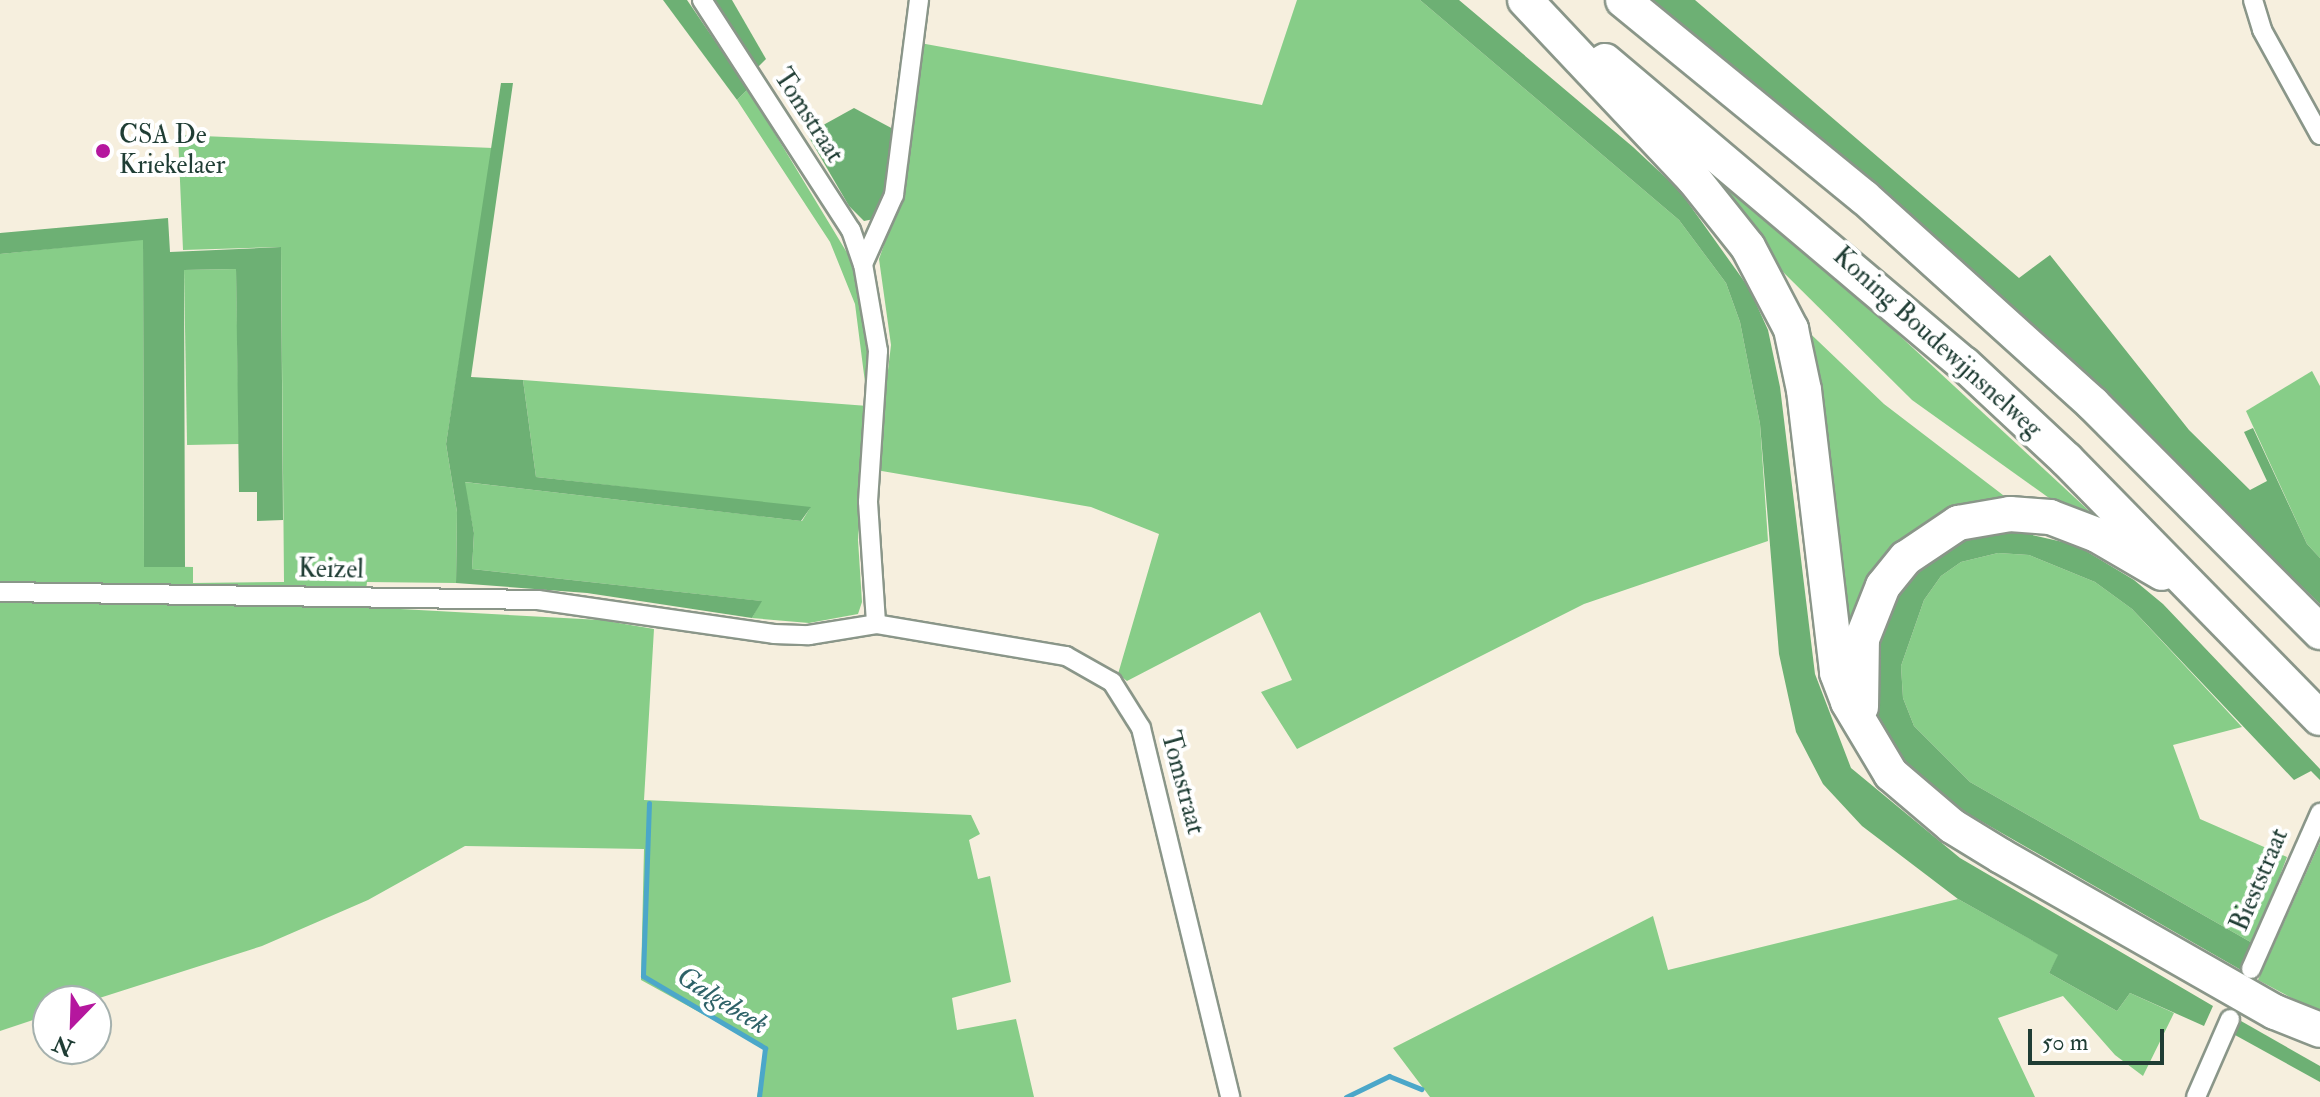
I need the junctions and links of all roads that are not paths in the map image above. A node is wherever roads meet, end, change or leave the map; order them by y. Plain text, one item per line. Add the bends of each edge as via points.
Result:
1 (702, 0) edge
2 (919, 0) edge
3 (1526, 0) edge
4 (1623, 0) edge
5 (2253, 0) edge
6 (2320, 135) edge
7 (863, 264) junction
8 (0, 592) edge
9 (2206, 600) junction
10 (660, 619) joint
11 (876, 624) junction
12 (2320, 632) edge
13 (2320, 718) edge
14 (1863, 731) junction
15 (2320, 813) edge
16 (2251, 969) dead end
17 (2275, 1012) junction
18 (2230, 1019) dead end
19 (2320, 1030) edge
20 (2320, 1050) edge
21 (1230, 1097) edge
22 (2196, 1097) edge

1 - 7 street, Tomstraat via 851,230
2 - 7 street via 894,195
3 - 9 highway, Koning Boudewijnsnelweg via 1849,262 2067,460
3 - 14 highway via 1693,178 1748,247 1791,329 1804,390 1832,645 1842,689
4 - 12 highway via 1864,197 2081,394
5 - 6 street via 2262,30
7 - 11 street, Tomstraat via 878,351 868,502
8 - 10 street, Keizel via 538,600
9 - 13 highway, Koning Boudewijnsnelweg
9 - 14 highway via 2074,524 2020,514 1958,523 1906,558 1875,601 1858,665
10 - 11 street, Tomstraat via 809,635
11 - 21 street, Tomstraat via 1066,656 1112,682 1141,728 1152,760
14 - 17 highway via 1891,774 1952,826
15 - 16 street, Bieststraat
17 - 19 highway
17 - 20 highway
18 - 22 street

